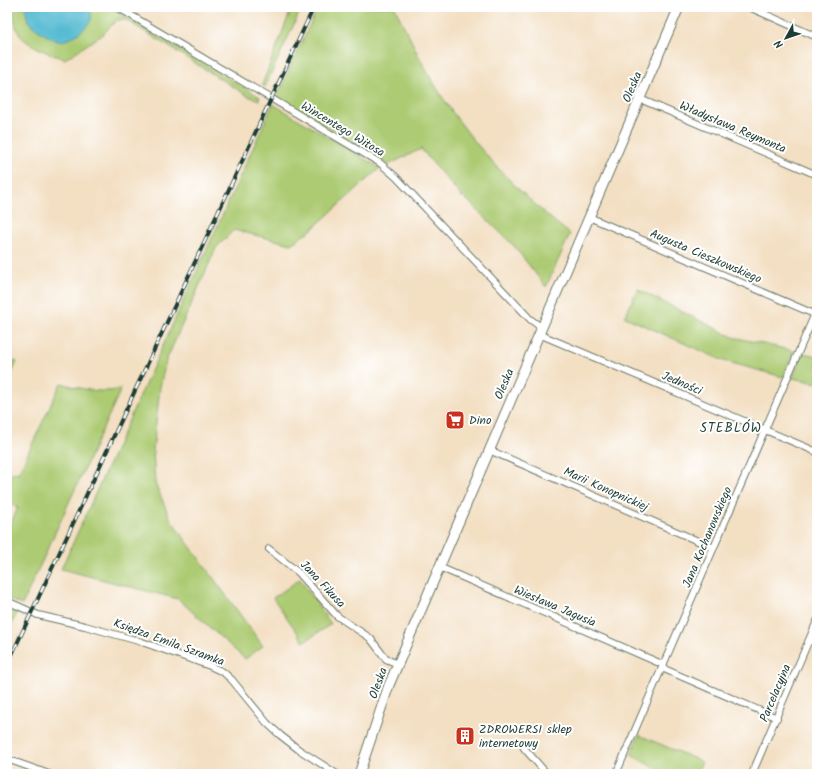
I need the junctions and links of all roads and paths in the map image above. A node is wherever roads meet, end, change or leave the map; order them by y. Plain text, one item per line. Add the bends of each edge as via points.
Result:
1 (117, 7) edge
2 (679, 7) edge
3 (749, 7) edge
4 (817, 37) edge
5 (640, 99) junction
6 (817, 175) edge
7 (589, 217) junction
8 (816, 311) edge
9 (540, 331) junction
10 (765, 430) junction
11 (489, 450) junction
12 (817, 452) edge
13 (714, 548) junction
14 (269, 549) dead end
15 (438, 567) junction
16 (7, 601) edge
17 (817, 621) edge
18 (809, 640) junction
19 (817, 644) edge
20 (398, 664) junction
21 (663, 666) junction
22 (777, 718) junction
23 (524, 748) dead end
24 (7, 759) edge
25 (50, 774) edge
26 (337, 774) edge
27 (359, 774) edge
28 (547, 774) edge
29 (616, 774) edge
30 (752, 774) edge

1 - 9 street, Wincentego Witosa via 380,163
2 - 5 street, Oleska
3 - 4 street
5 - 6 street, Władysława Reymonta
5 - 7 street, Oleska
7 - 8 street, Augusta Cieszkowskiego
7 - 9 street, Oleska
8 - 10 street, Jana Kochanowskiego
9 - 10 street, Jedności
9 - 11 street, Oleska
10 - 12 street, Jedności
10 - 13 street, Jana Kochanowskiego
11 - 13 street, Marii Konopnickiej
11 - 15 street, Oleska
13 - 21 street, Jana Kochanowskiego
14 - 20 street, Jana Fikusa via 299,573 338,616 370,638 386,659
15 - 20 street, Oleska
15 - 21 street, Wiesława Jagusia
16 - 26 street, Księdza Emila Szramka via 38,615 125,636 223,672 280,735
17 - 18 street, Parcelacyjna
18 - 19 street
18 - 22 street, Parcelacyjna
20 - 27 street, Oleska
21 - 22 street, Wiesława Jagusia
21 - 29 street, Jana Kochanowskiego
22 - 30 street, Parcelacyjna
23 - 28 street
24 - 25 street

